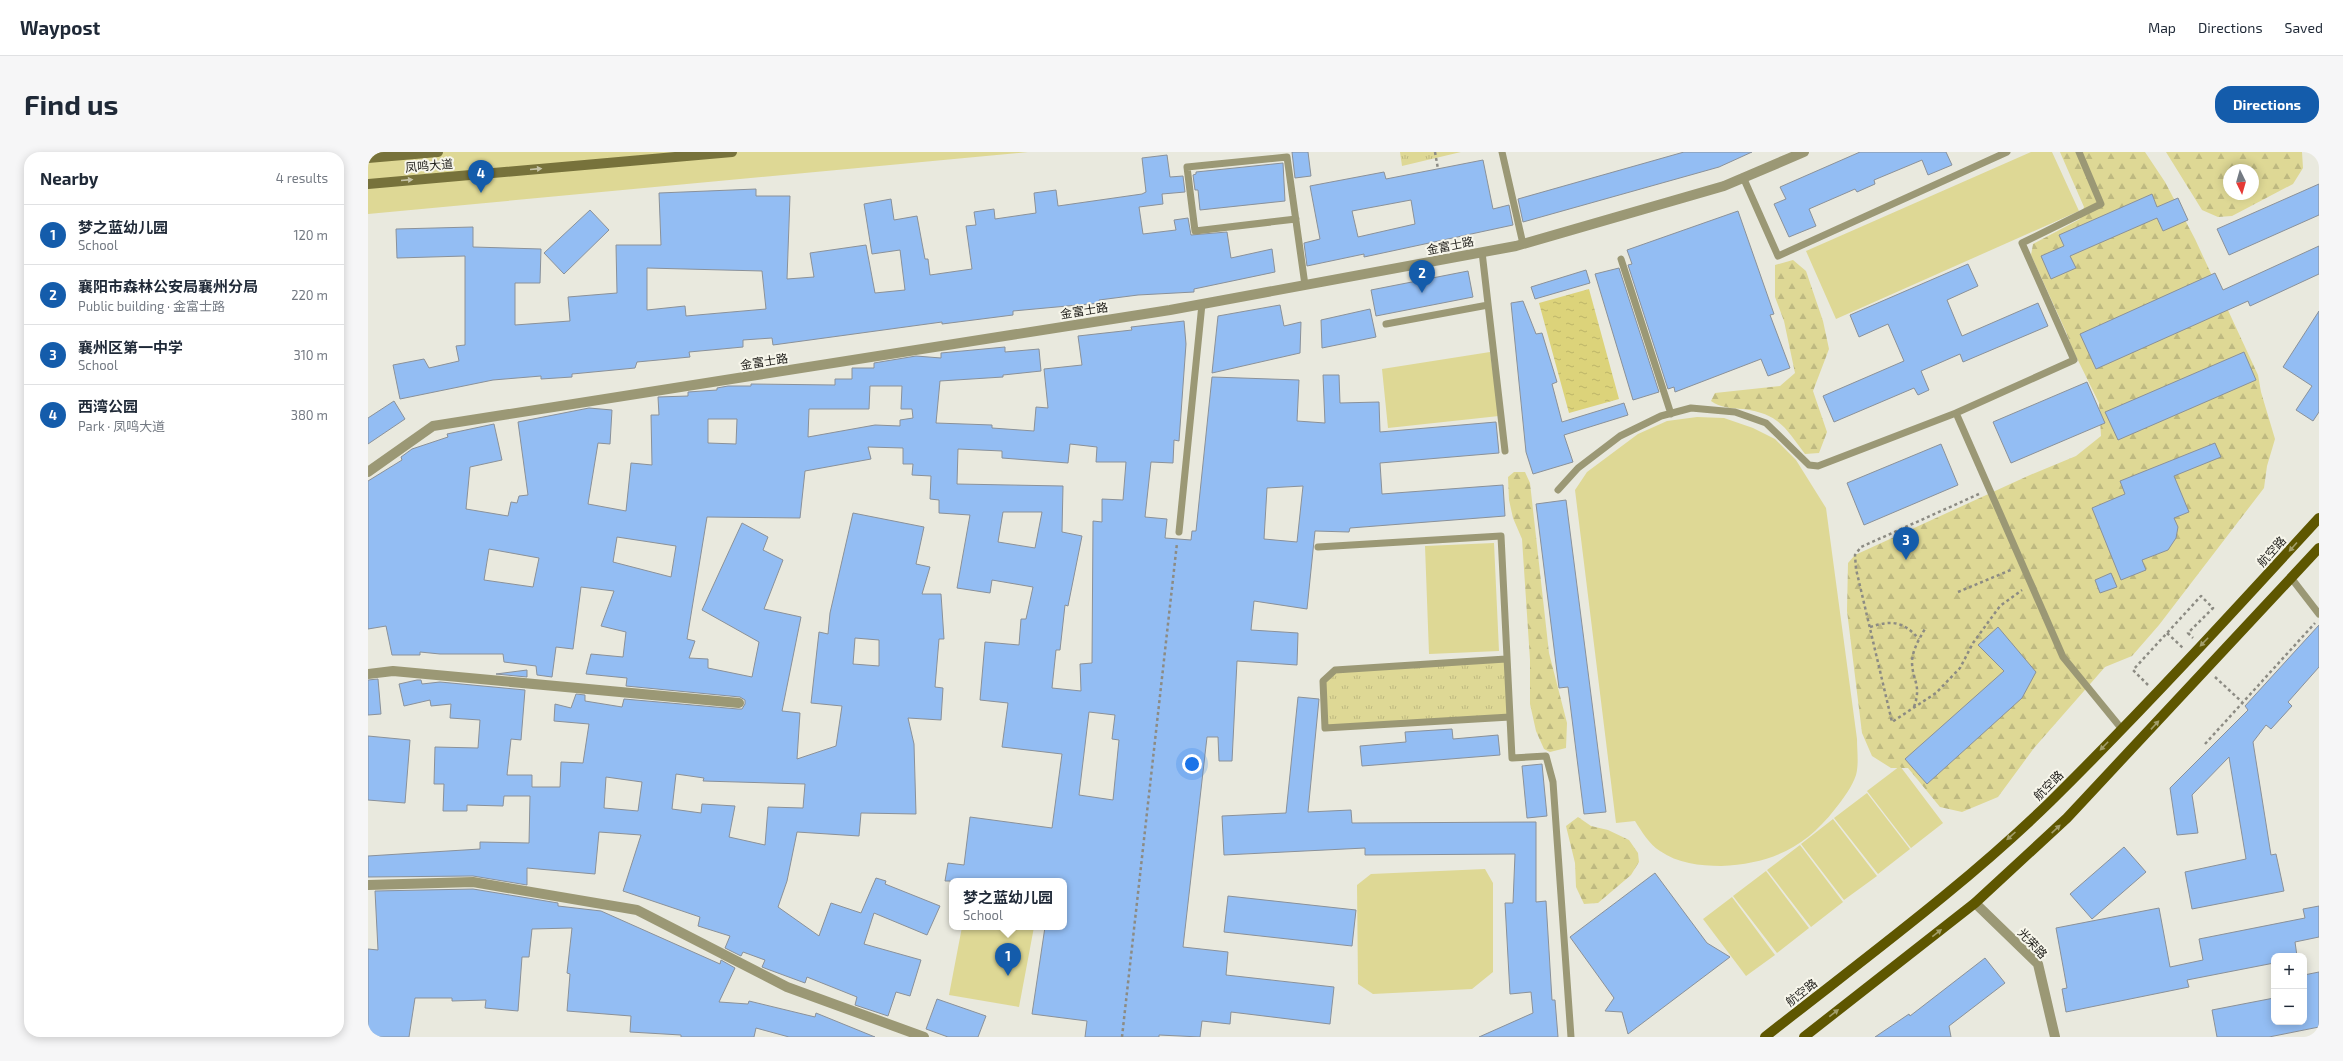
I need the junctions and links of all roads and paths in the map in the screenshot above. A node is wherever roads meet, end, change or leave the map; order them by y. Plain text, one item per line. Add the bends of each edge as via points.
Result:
1 (438, 152) edge
2 (732, 152) edge
3 (1435, 152) edge
4 (1502, 152) edge
5 (1804, 152) edge
6 (2007, 152) edge
7 (2078, 152) edge
8 (368, 158) edge
9 (1438, 169) dead end
10 (1743, 177) junction
11 (368, 184) edge
12 (1296, 219) junction
13 (1523, 244) junction
14 (1482, 252) junction
15 (1621, 259) dead end
16 (1305, 285) junction
17 (1202, 304) junction
18 (1488, 305) junction
19 (1386, 324) dead end
20 (1956, 413) junction
21 (1671, 414) junction
22 (1505, 451) dead end
23 (368, 472) edge
24 (1990, 489) junction
25 (1558, 490) dead end
26 (2319, 518) edge
27 (1178, 532) joint
28 (1318, 547) dead end
29 (2319, 548) edge
30 (2023, 565) junction
31 (2292, 579) junction
32 (2031, 584) junction
33 (1958, 592) dead end
34 (2319, 614) edge
35 (2319, 618) edge
36 (1870, 627) junction
37 (1926, 627) dead end
38 (1919, 639) junction
39 (2200, 646) junction
40 (1506, 659) junction
41 (368, 674) edge
42 (2155, 692) junction
43 (739, 703) dead end
44 (1914, 707) junction
45 (1510, 717) junction
46 (2121, 728) junction
47 (2205, 744) dead end
48 (368, 885) edge
49 (1975, 903) junction
50 (924, 1037) edge
51 (1122, 1037) edge
52 (1570, 1037) edge
53 (1765, 1037) edge
54 (1804, 1037) edge
55 (2056, 1037) edge

1 - 8 main road, 凤鸣大道
11 -> 2 main road, 凤鸣大道
3 - 9 path
4 - 13 lane
5 - 10 street, 金富士路
6 - 10 lane via 1778,256
7 - 20 lane via 2101,204 2022,243 2074,360
10 - 13 street, 金富士路 via 1724,186
12 - 12 lane via 1287,157 1187,167 1195,230
12 - 16 lane
13 - 14 street, 金富士路
14 - 16 street, 金富士路
14 - 18 lane
15 - 21 lane
16 - 17 street, 金富士路
17 - 23 street, 金富士路 via 433,426
17 - 27 lane
18 - 19 lane
18 - 22 lane
20 - 21 lane via 1818,466 1809,465 1766,423 1727,412 1691,408
20 - 24 lane
21 - 25 lane via 1620,436 1578,468
24 - 30 lane
24 - 36 path via 1861,547 1855,555 1856,569
26 -> 39 main road, 航空路
27 - 51 path
28 - 40 lane via 1501,536
29 - 31 main road
30 - 32 lane
30 - 33 path
31 - 34 lane
49 -> 31 main road via 2067,818
32 - 44 path via 2000,606 1973,643 1960,668 1936,693
32 - 46 lane via 2062,657
35 - 47 path
36 - 38 path via 1884,622 1895,622 1909,628
36 - 44 path via 1892,722
37 - 38 path
38 - 44 path via 1912,662 1918,694
39 - 42 main road, 航空路
39 - 42 path via 2188,633 2213,608 2201,596 2133,670
40 - 45 lane
40 - 45 lane via 1335,670 1323,681 1325,728
41 - 43 street via 393,671
42 - 46 main road, 航空路
45 - 52 lane via 1512,758 1546,756 1553,782
46 -> 53 main road, 航空路 via 2050,802 1956,885
48 - 50 street via 473,882 637,910 787,986
54 -> 49 main road
49 - 55 street, 光荣路 via 2038,964

